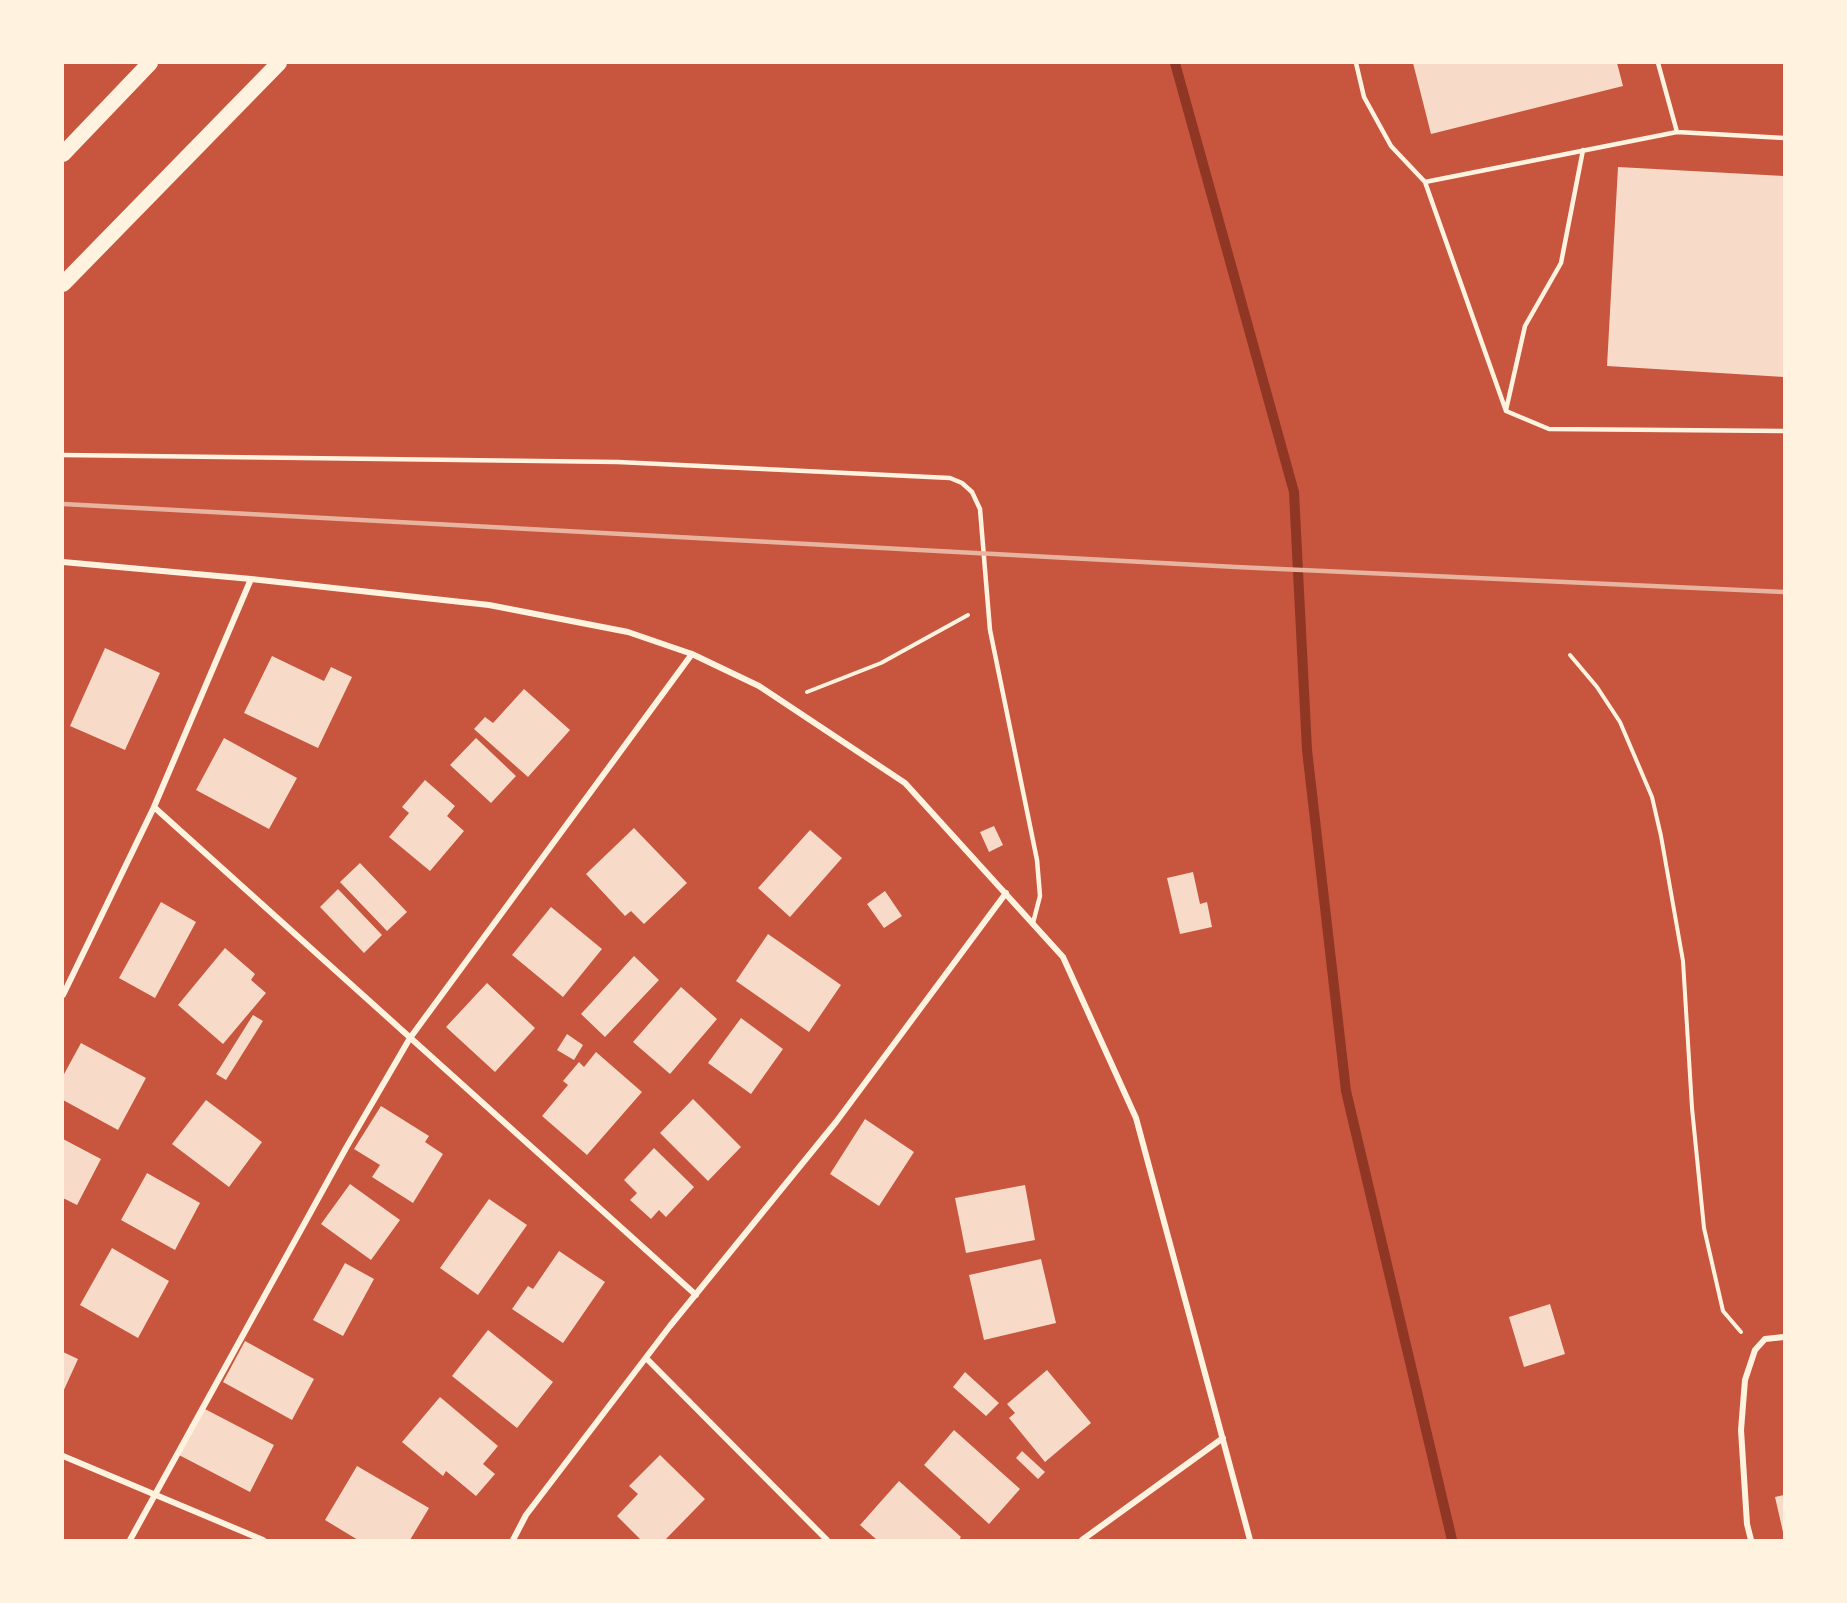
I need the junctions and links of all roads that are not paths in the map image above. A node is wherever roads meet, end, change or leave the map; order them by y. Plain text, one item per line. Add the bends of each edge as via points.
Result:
1 (150, 63) edge
2 (279, 63) edge
3 (1356, 63) edge
4 (1658, 63) edge
5 (1677, 132) junction
6 (1784, 138) edge
7 (1583, 150) junction
8 (63, 154) edge
9 (1425, 182) junction
10 (63, 284) edge
11 (1506, 411) junction
12 (1784, 431) edge
13 (63, 455) edge
14 (63, 562) edge
15 (252, 579) junction
16 (692, 654) junction
17 (154, 807) junction
18 (1006, 893) junction
19 (1033, 923) junction
20 (63, 995) edge
21 (410, 1038) junction
22 (696, 1296) junction
23 (1784, 1337) edge
24 (646, 1358) junction
25 (1223, 1438) junction
26 (63, 1456) edge
27 (153, 1494) junction
28 (130, 1540) edge
29 (263, 1540) edge
30 (513, 1540) edge
31 (827, 1540) edge
32 (1082, 1540) edge
33 (1250, 1540) edge
34 (1751, 1540) edge

1 - 8 highway
2 - 10 highway
3 - 9 lane via 1364,97 1391,146
4 - 5 lane
5 - 6 lane
5 - 7 lane
7 - 9 lane
7 - 11 lane via 1561,263 1525,326
9 - 11 lane
11 - 12 lane via 1549,429
13 - 19 lane via 618,462 950,478 962,483 972,492 980,510 990,630 1037,860 1040,896
14 - 15 street
15 - 16 street via 489,604 628,632
15 - 17 street
16 - 18 street via 759,686 905,783
16 - 21 street
17 - 20 street
17 - 21 street
18 - 19 street
18 - 22 street via 836,1122
19 - 25 street via 1063,957 1136,1118
21 - 22 street
21 - 27 street
22 - 24 street
23 - 34 street via 1765,1339 1755,1350 1745,1380 1741,1430
24 - 30 street via 526,1515
24 - 31 street
25 - 32 street
25 - 33 street
26 - 27 street
27 - 28 street
27 - 29 street

